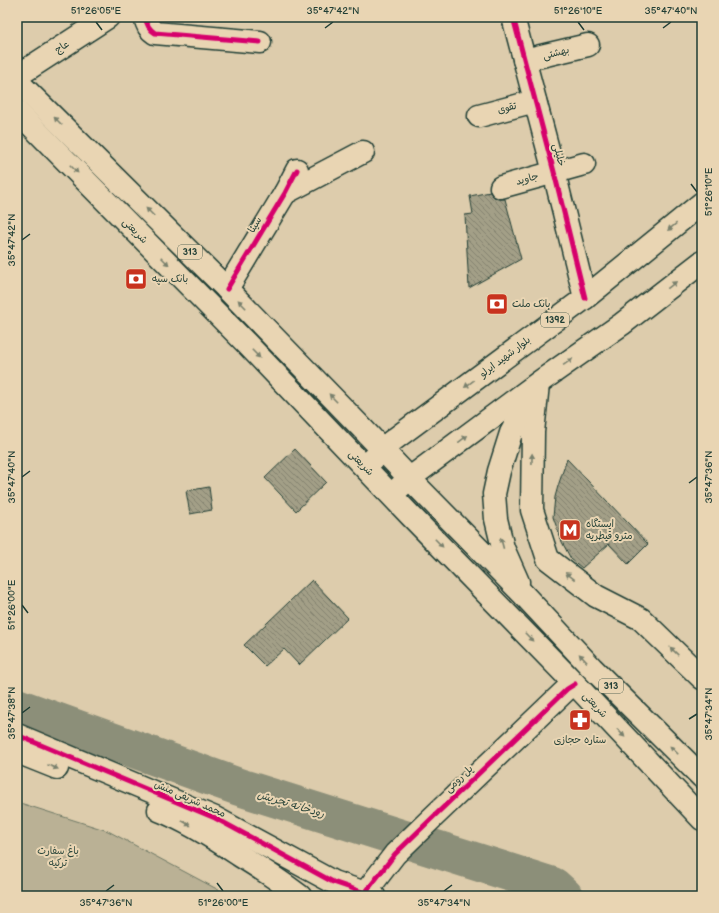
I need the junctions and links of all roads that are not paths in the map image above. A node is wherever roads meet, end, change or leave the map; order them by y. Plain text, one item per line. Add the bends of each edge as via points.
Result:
1 (108, 17) edge
2 (145, 17) edge
3 (512, 17) edge
4 (260, 42) dead end
5 (588, 45) dead end
6 (524, 60) junction
7 (17, 76) edge
8 (17, 81) edge
9 (535, 100) junction
10 (17, 111) edge
11 (479, 116) dead end
12 (363, 152) dead end
13 (584, 164) dead end
14 (297, 170) dead end
15 (554, 172) junction
16 (501, 187) dead end
17 (285, 193) junction
18 (702, 203) edge
19 (702, 262) edge
20 (227, 288) junction
21 (585, 298) junction
22 (538, 383) junction
23 (382, 450) junction
24 (364, 467) junction
25 (410, 478) junction
26 (392, 495) junction
27 (522, 592) junction
28 (702, 678) edge
29 (575, 684) junction
30 (17, 735) edge
31 (17, 752) edge
32 (702, 777) edge
33 (702, 819) edge
34 (372, 895) edge
35 (300, 896) edge

1 - 7 main road, عاج
2 - 4 main road via 150,30 155,33
3 - 6 main road, خلیلی
5 - 6 main road, بهشتی
6 - 9 main road, خلیلی
20 -> 8 main road, 313
9 - 11 main road, تقوی
9 - 15 main road, خلیلی
10 -> 24 main road, شریعتی / 313
12 - 17 main road
13 - 15 main road, جاوید
14 - 17 main road, سینا
15 - 16 main road, جاوید
15 - 21 main road, خلیلی
17 - 20 main road, سینا
18 -> 21 main road, بلوار شهید ایرلو / 1392
22 -> 19 main road via 622,324
23 -> 20 main road, 313
21 -> 23 main road, بلوار شهید ایرلو / 1392
25 -> 22 main road
27 -> 22 main road via 503,548 496,520 494,494 498,471 511,433
28 -> 22 main road via 642,619 596,596 548,559 532,510 533,432
23 - 24 main road, بلوار شهید ایرلو / 1392
23 - 25 main road, 313
24 - 26 main road, شریعتی / 313
25 - 26 main road
25 - 27 main road, 313
26 -> 29 main road, شریعتی / 313
32 -> 27 main road, 313 via 592,668
29 -> 33 main road, شریعتی / 313
29 - 34 main road, پل رومی via 567,689 399,860
30 - 34 main road, محمد شریفی منش via 215,818 333,882
31 -> 35 main road via 174,816 219,842

